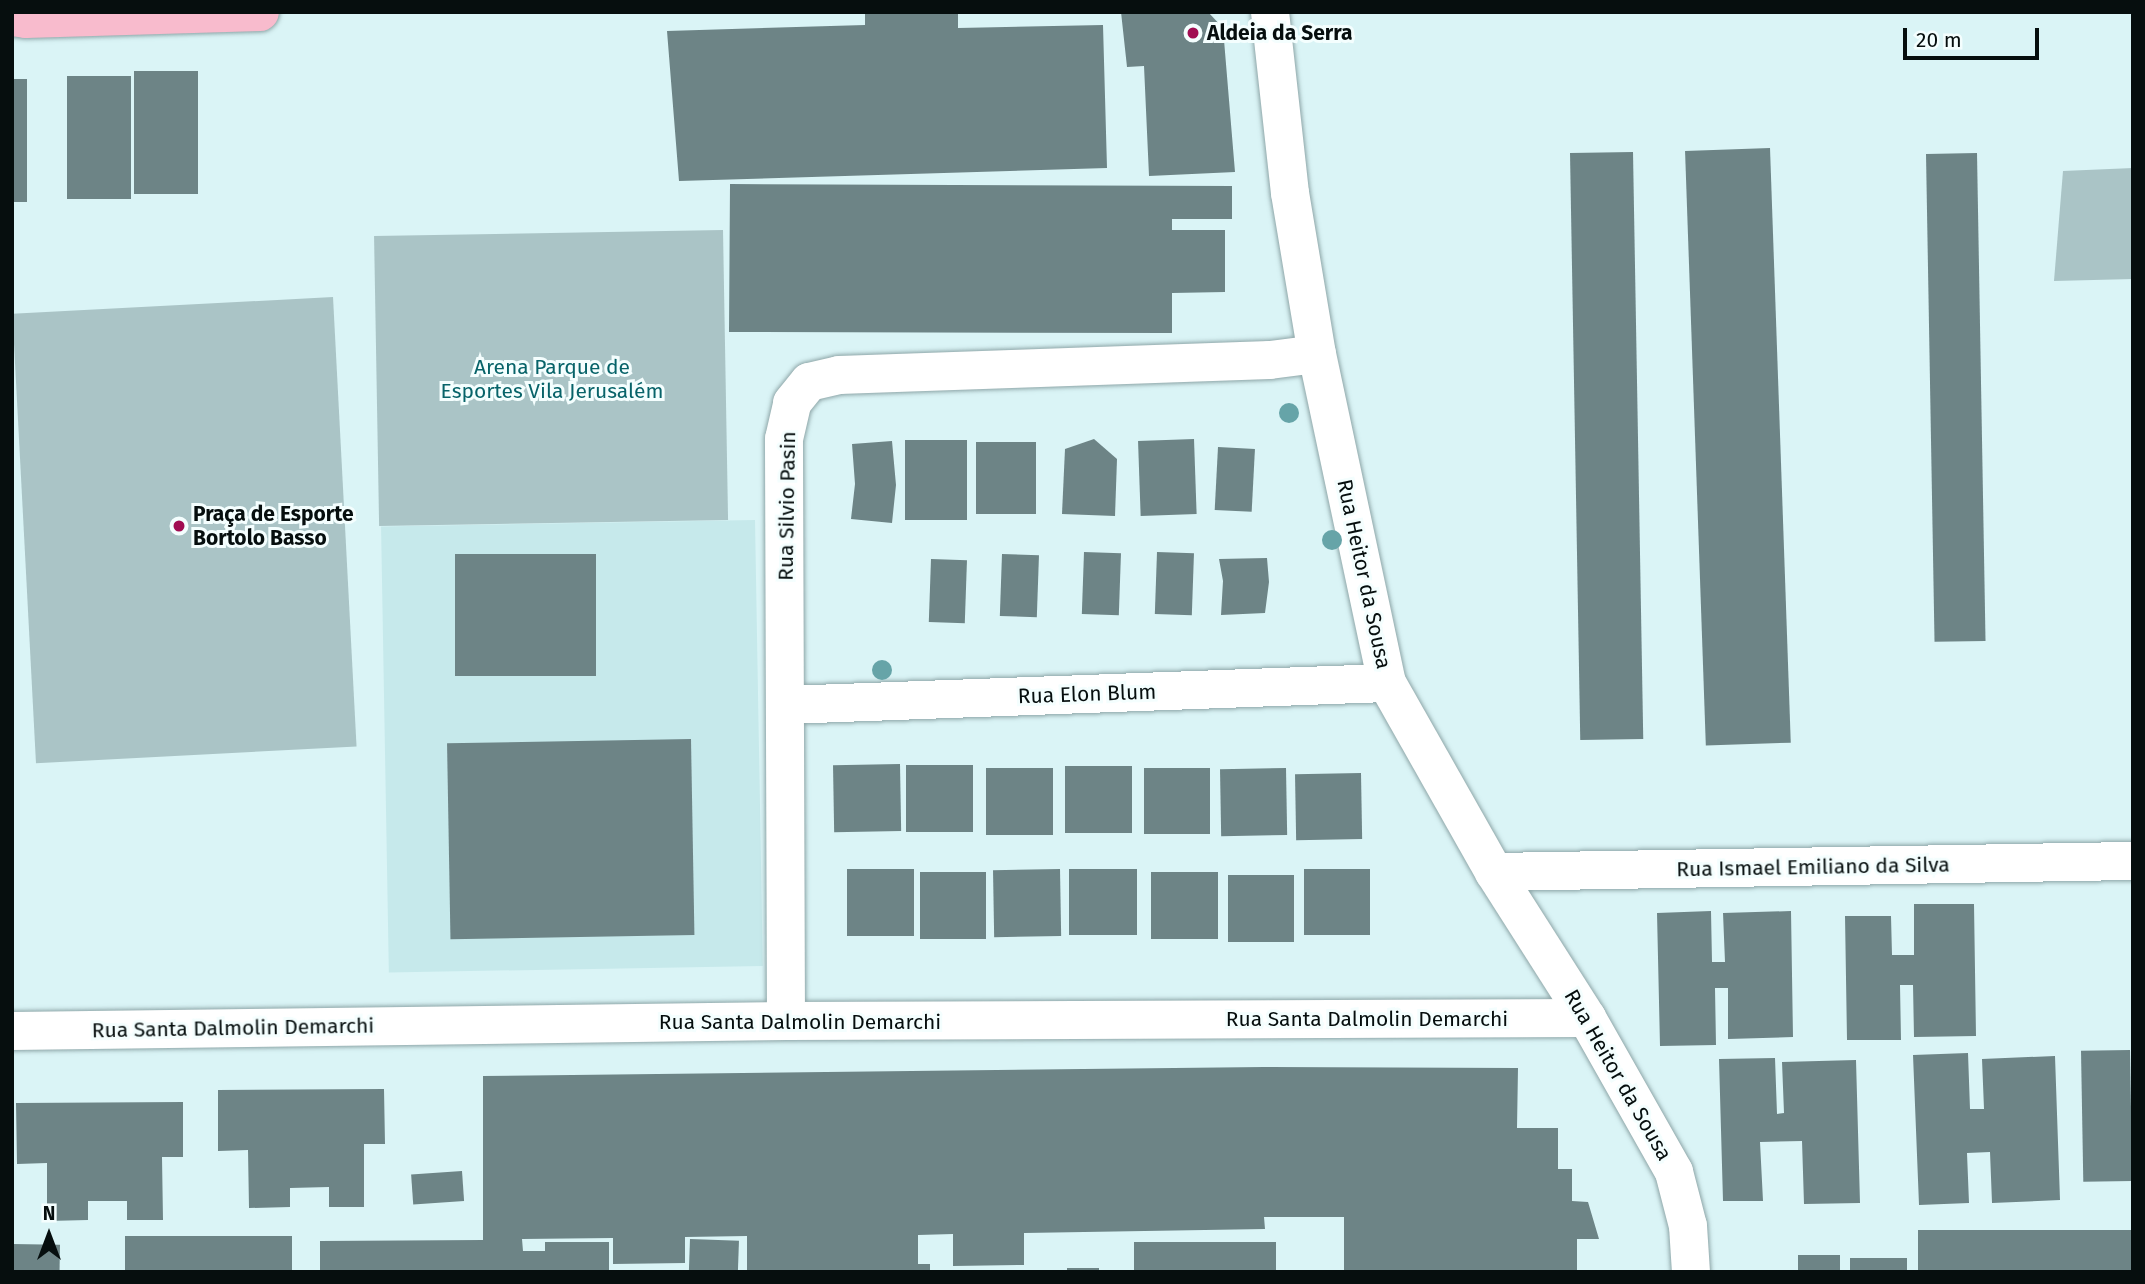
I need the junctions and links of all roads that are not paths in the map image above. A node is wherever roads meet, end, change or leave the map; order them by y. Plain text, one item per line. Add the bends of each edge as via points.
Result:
1 (260, 12) edge
2 (1270, 12) edge
3 (12, 17) edge
4 (1317, 354) junction
5 (1387, 683) junction
6 (786, 705) junction
7 (2133, 861) edge
8 (1494, 872) junction
9 (1587, 1018) junction
10 (786, 1021) junction
11 (12, 1031) edge
12 (1690, 1272) edge

1 - 3 main road
2 - 4 street, Rua Heitor da Sousa via 1290,193
4 - 5 street, Rua Heitor da Sousa
4 - 6 street, Rua Silvio Pasin via 1270,360 839,375 808,382 792,403 784,439
5 - 6 street, Rua Elon Blum
5 - 8 street, Rua Heitor da Sousa
6 - 10 street, Rua Silvio Pasin
7 - 8 street, Rua Ismael Emiliano da Silva
8 - 9 street, Rua Heitor da Sousa
9 - 10 street, Rua Santa Dalmolin Demarchi
9 - 12 street, Rua Heitor da Sousa via 1674,1172 1688,1226
10 - 11 street, Rua Santa Dalmolin Demarchi

